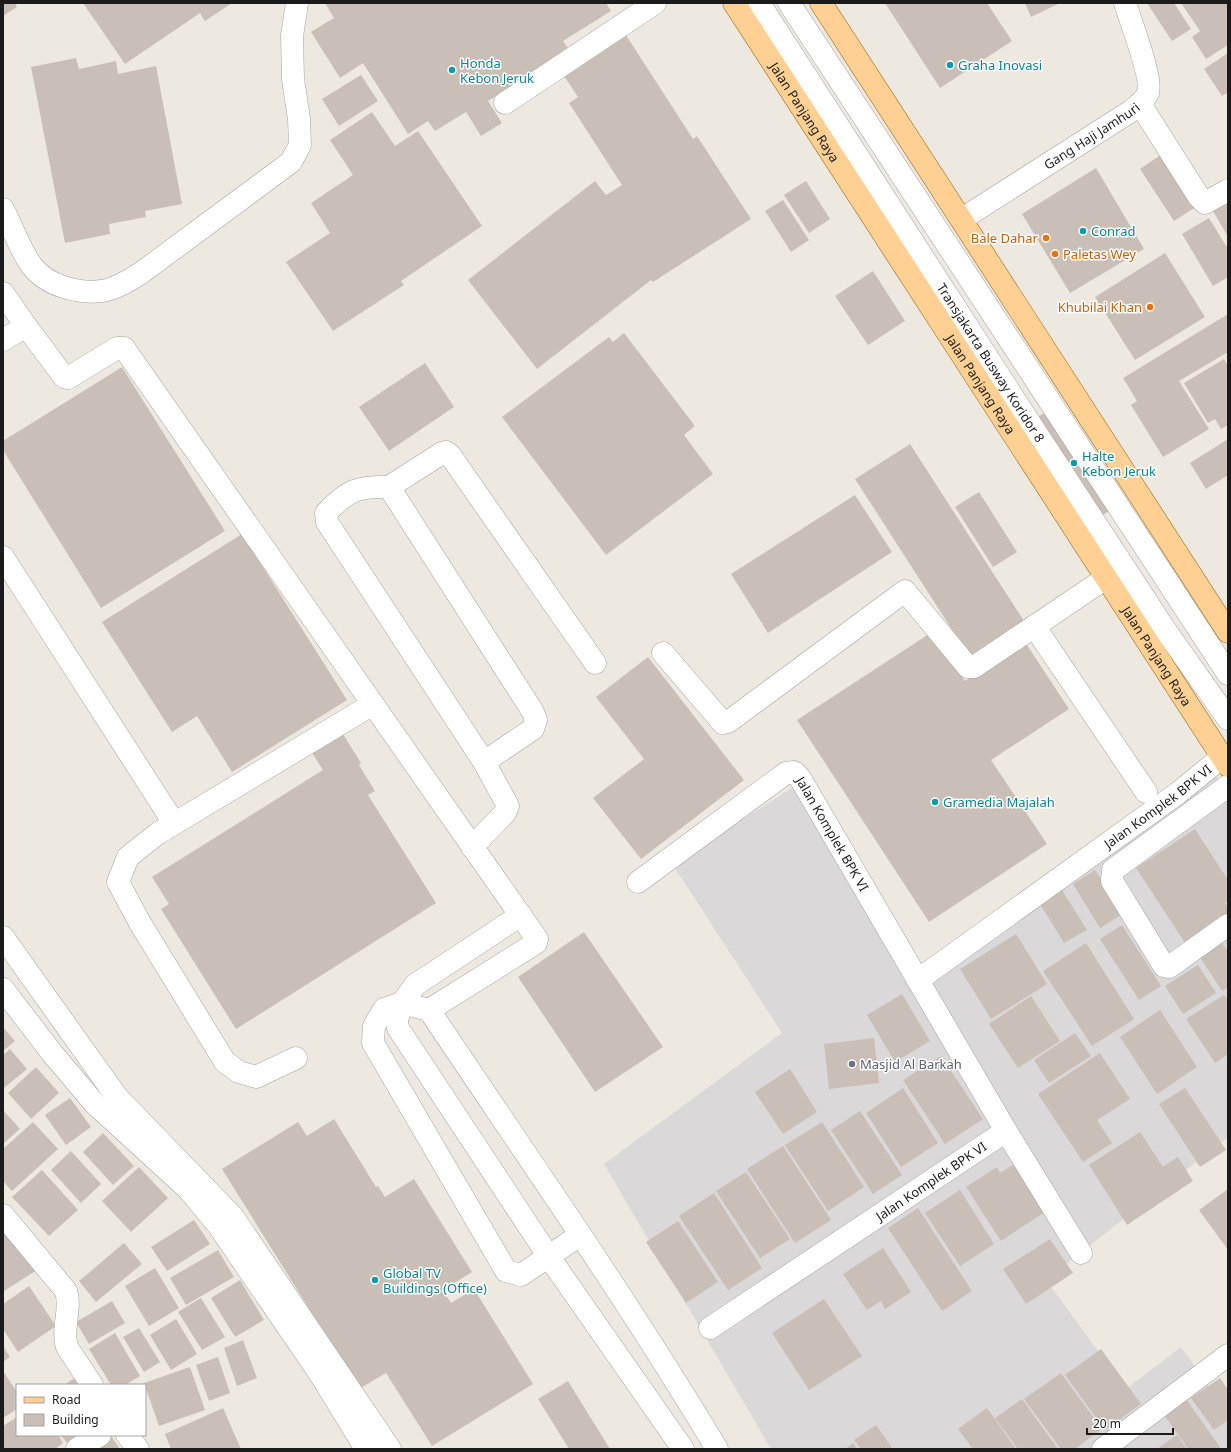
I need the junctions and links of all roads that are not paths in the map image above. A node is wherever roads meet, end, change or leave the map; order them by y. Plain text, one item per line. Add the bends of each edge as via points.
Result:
1 (297, 3) edge
2 (655, 3) edge
3 (734, 3) edge
4 (759, 3) edge
5 (789, 3) edge
6 (821, 3) edge
7 (1125, 3) edge
8 (505, 104) dead end
9 (1140, 104) junction
10 (1228, 190) edge
11 (3, 209) edge
12 (962, 220) junction
13 (3, 293) edge
14 (26, 326) junction
15 (3, 340) edge
16 (389, 487) junction
17 (3, 557) edge
18 (1106, 578) junction
19 (1034, 626) junction
20 (1228, 632) edge
21 (663, 653) dead end
22 (596, 663) dead end
23 (1228, 674) edge
24 (372, 704) junction
25 (1228, 719) edge
26 (484, 762) junction
27 (1225, 762) edge
28 (1228, 786) edge
29 (1146, 792) dead end
30 (174, 823) junction
31 (472, 847) junction
32 (638, 882) dead end
33 (520, 915) junction
34 (1228, 925) edge
35 (3, 937) edge
36 (918, 980) junction
37 (3, 989) edge
38 (402, 1003) junction
39 (429, 1010) junction
40 (296, 1058) dead end
41 (1006, 1131) junction
42 (3, 1215) edge
43 (580, 1235) junction
44 (1081, 1253) dead end
45 (549, 1257) junction
46 (710, 1328) dead end
47 (1228, 1355) edge
48 (91, 1384) edge
49 (98, 1436) edge
50 (128, 1436) edge
51 (77, 1449) edge
52 (138, 1449) edge
53 (366, 1449) edge
54 (390, 1449) edge
55 (683, 1449) edge
56 (717, 1449) edge
57 (1103, 1449) edge

1 - 11 street via 292,36 293,79 300,145 291,162 141,273 103,291 67,289 43,276 32,266
2 - 8 street
3 - 18 main road, Jalan Panjang Raya
4 - 25 street, Transjakarta Busway Koridor 8 via 1164,628
5 - 23 street, Transjakarta Busway Koridor 8
6 - 12 main road
7 - 9 street via 1145,65 1148,92
9 - 10 street, Gang Haji Jamhuri via 1205,203
9 - 12 street, Gang Haji Jamhuri
12 - 20 main road
13 - 14 street
14 - 15 street
14 - 24 street via 64,377 71,376 118,348 124,348
16 - 22 street via 442,453 450,455
16 - 26 street via 536,720 532,729
16 - 26 street via 366,486 349,494 336,502 326,513 327,522
17 - 30 street
18 - 19 street
18 - 27 main road, Jalan Panjang Raya
19 - 21 street via 974,666 968,667 905,591 723,724
19 - 29 street
24 - 30 street
24 - 31 street
26 - 31 street via 508,806 505,813
27 - 36 street, Jalan Komplek BPK VI
28 - 34 street via 1113,870 1112,881 1164,966 1169,967
30 - 40 street via 128,857 118,882 140,923 225,1062 239,1072 256,1077
31 - 33 street
32 - 36 street, Jalan Komplek BPK VI via 786,773 794,772 800,778
33 - 38 street via 415,985
33 - 39 street via 537,939 536,943
35 - 54 street via 117,1097 233,1217
36 - 41 street, Jalan Komplek BPK VI
37 - 53 street via 95,1104 188,1189 218,1225 316,1368
38 - 39 street
38 - 45 street via 397,1020 398,1028
38 - 45 street via 384,1009 374,1026 373,1043 506,1271 521,1275
39 - 43 street
41 - 44 street
41 - 46 street, Jalan Komplek BPK VI
42 - 48 street via 66,1290 68,1299 64,1340
43 - 45 street
43 - 56 street via 672,1374
45 - 55 street
47 - 57 street
49 - 51 street
50 - 52 street

